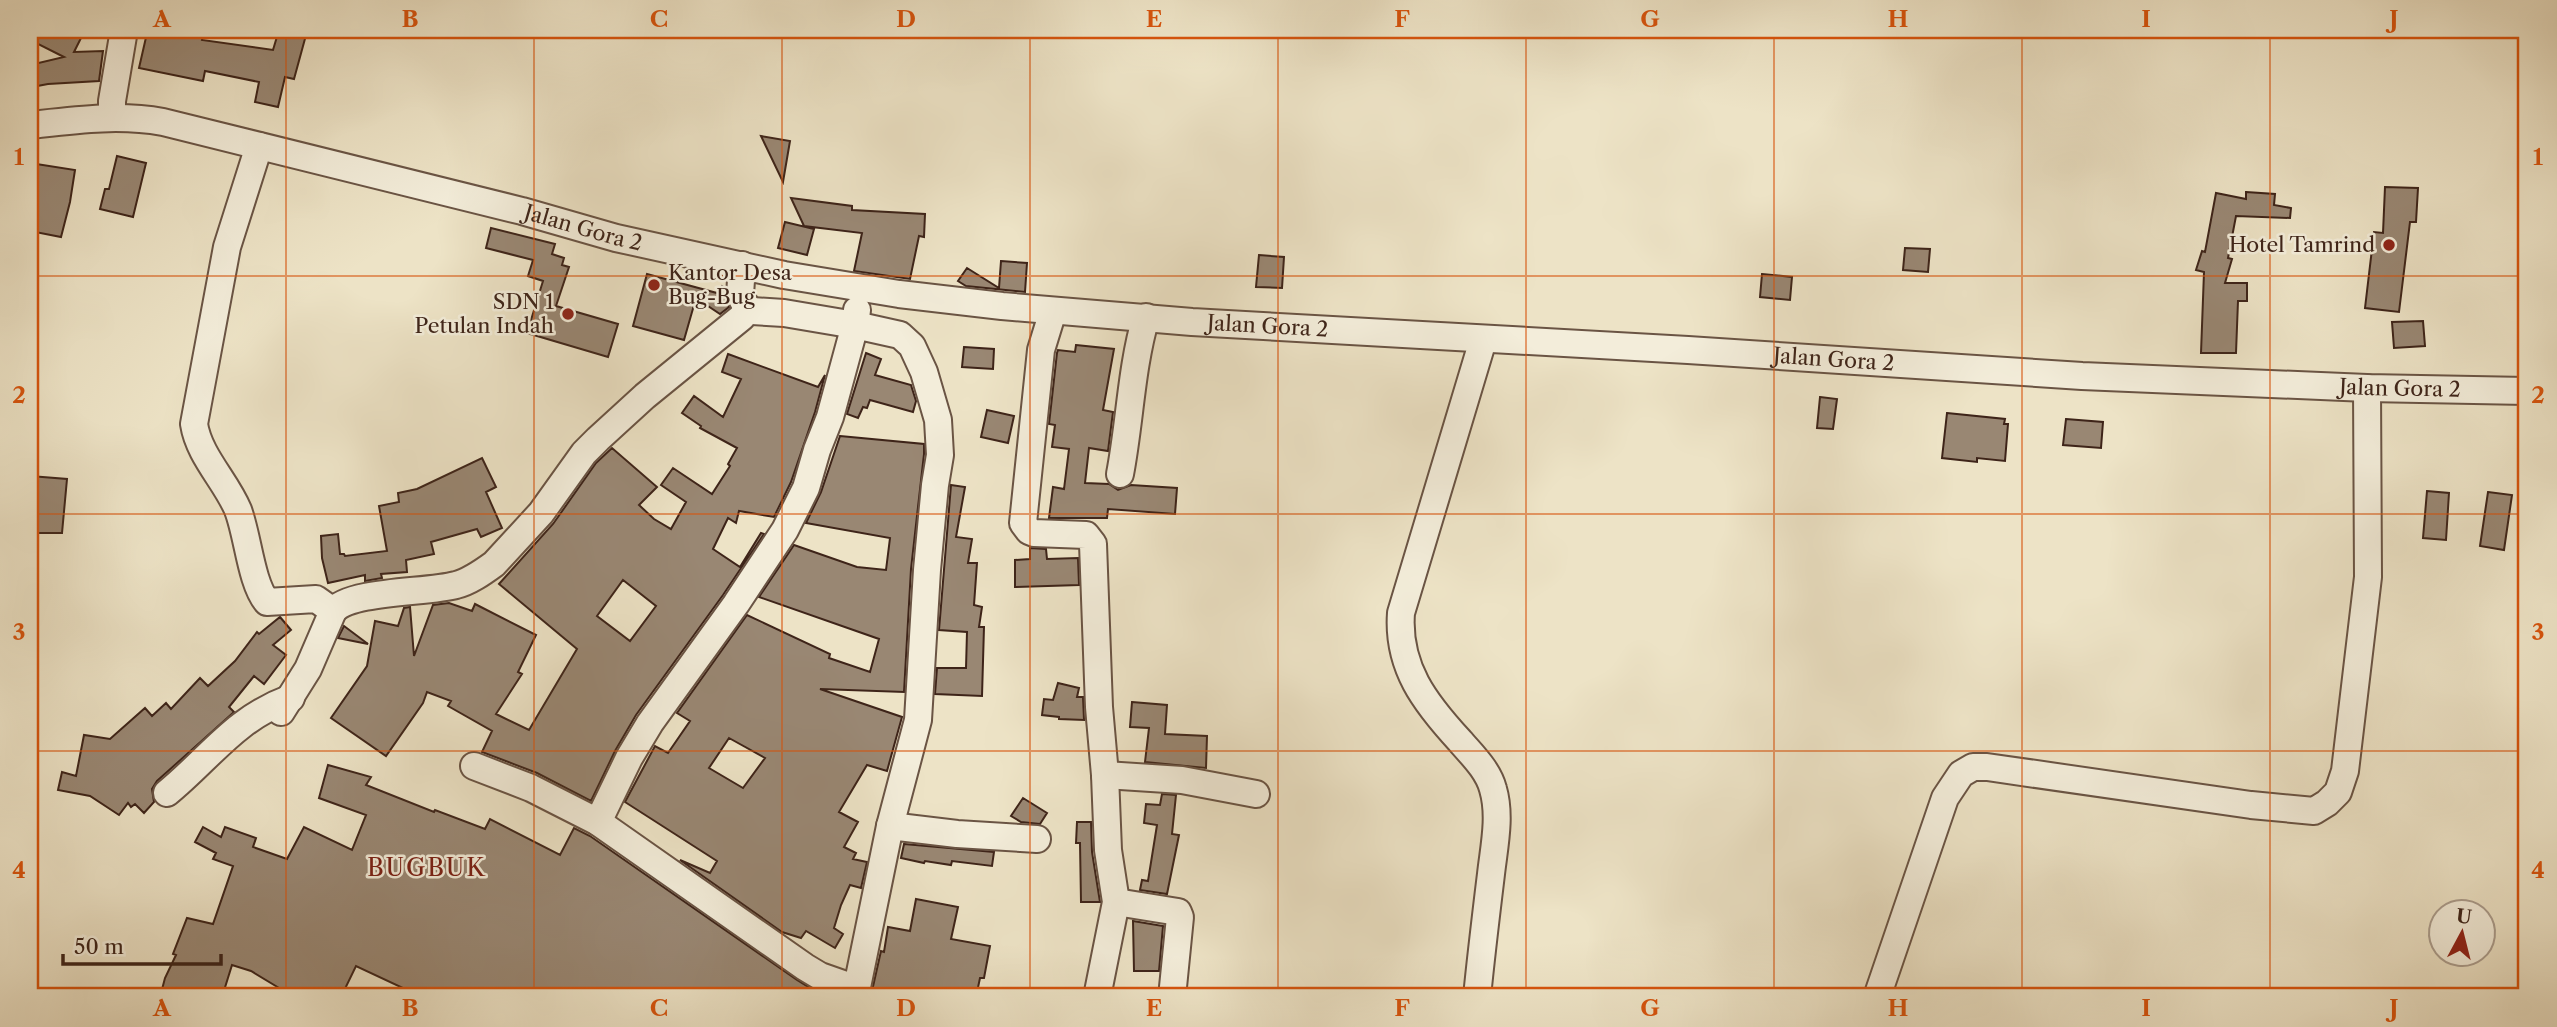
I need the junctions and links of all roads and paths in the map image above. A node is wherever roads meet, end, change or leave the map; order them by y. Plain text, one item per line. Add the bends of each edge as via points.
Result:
1 (124, 30) edge
2 (113, 117) junction
3 (30, 125) edge
4 (259, 146) junction
5 (742, 265) junction
6 (858, 288) junction
7 (747, 308) junction
8 (1053, 311) junction
9 (1146, 317) junction
10 (855, 325) junction
11 (1483, 340) junction
12 (2367, 388) junction
13 (2527, 391) edge
14 (1120, 474) dead end
15 (333, 611) junction
16 (291, 698) junction
17 (272, 722) dead end
18 (474, 766) dead end
19 (1105, 775) junction
20 (167, 793) dead end
21 (1256, 794) dead end
22 (598, 822) junction
23 (890, 826) junction
24 (1037, 839) dead end
25 (1116, 902) junction
26 (855, 993) edge
27 (1097, 997) edge
28 (1172, 997) edge
29 (1476, 997) edge
30 (1877, 997) edge

1 - 2 street
2 - 3 street, Jalan Gora 2
2 - 4 street, Jalan Gora 2 via 163,122
4 - 5 street, Jalan Gora 2 via 616,238
4 - 15 street via 227,247 194,424 200,444 232,499 267,602 316,599
5 - 6 street, Jalan Gora 2
5 - 7 street via 740,295
6 - 8 street, Jalan Gora 2
6 - 10 street
7 - 10 street
7 - 15 street via 598,439 541,513 494,564 457,585 360,598
8 - 9 street, Jalan Gora 2
8 - 19 street via 1041,350 1023,523 1034,533 1086,536 1092,541
9 - 11 street, Jalan Gora 2
9 - 14 street
10 - 22 street via 806,488 785,530 650,723
10 - 23 street via 900,335 912,346 924,372 940,434 918,720
11 - 12 street, Jalan Gora 2
11 - 29 street via 1401,613 1399,635 1417,685 1434,712 1484,769 1493,789 1497,821
12 - 13 street, Jalan Gora 2
12 - 30 street via 2368,577 2345,771 2337,792 2314,811 1973,767 1961,774 1945,798
15 - 16 street
16 - 17 street
16 - 20 street via 253,715
18 - 22 street
19 - 21 street via 1182,780
19 - 25 street
22 - 26 street via 804,967
23 - 24 street
23 - 26 street
25 - 27 street
25 - 28 street via 1178,912

